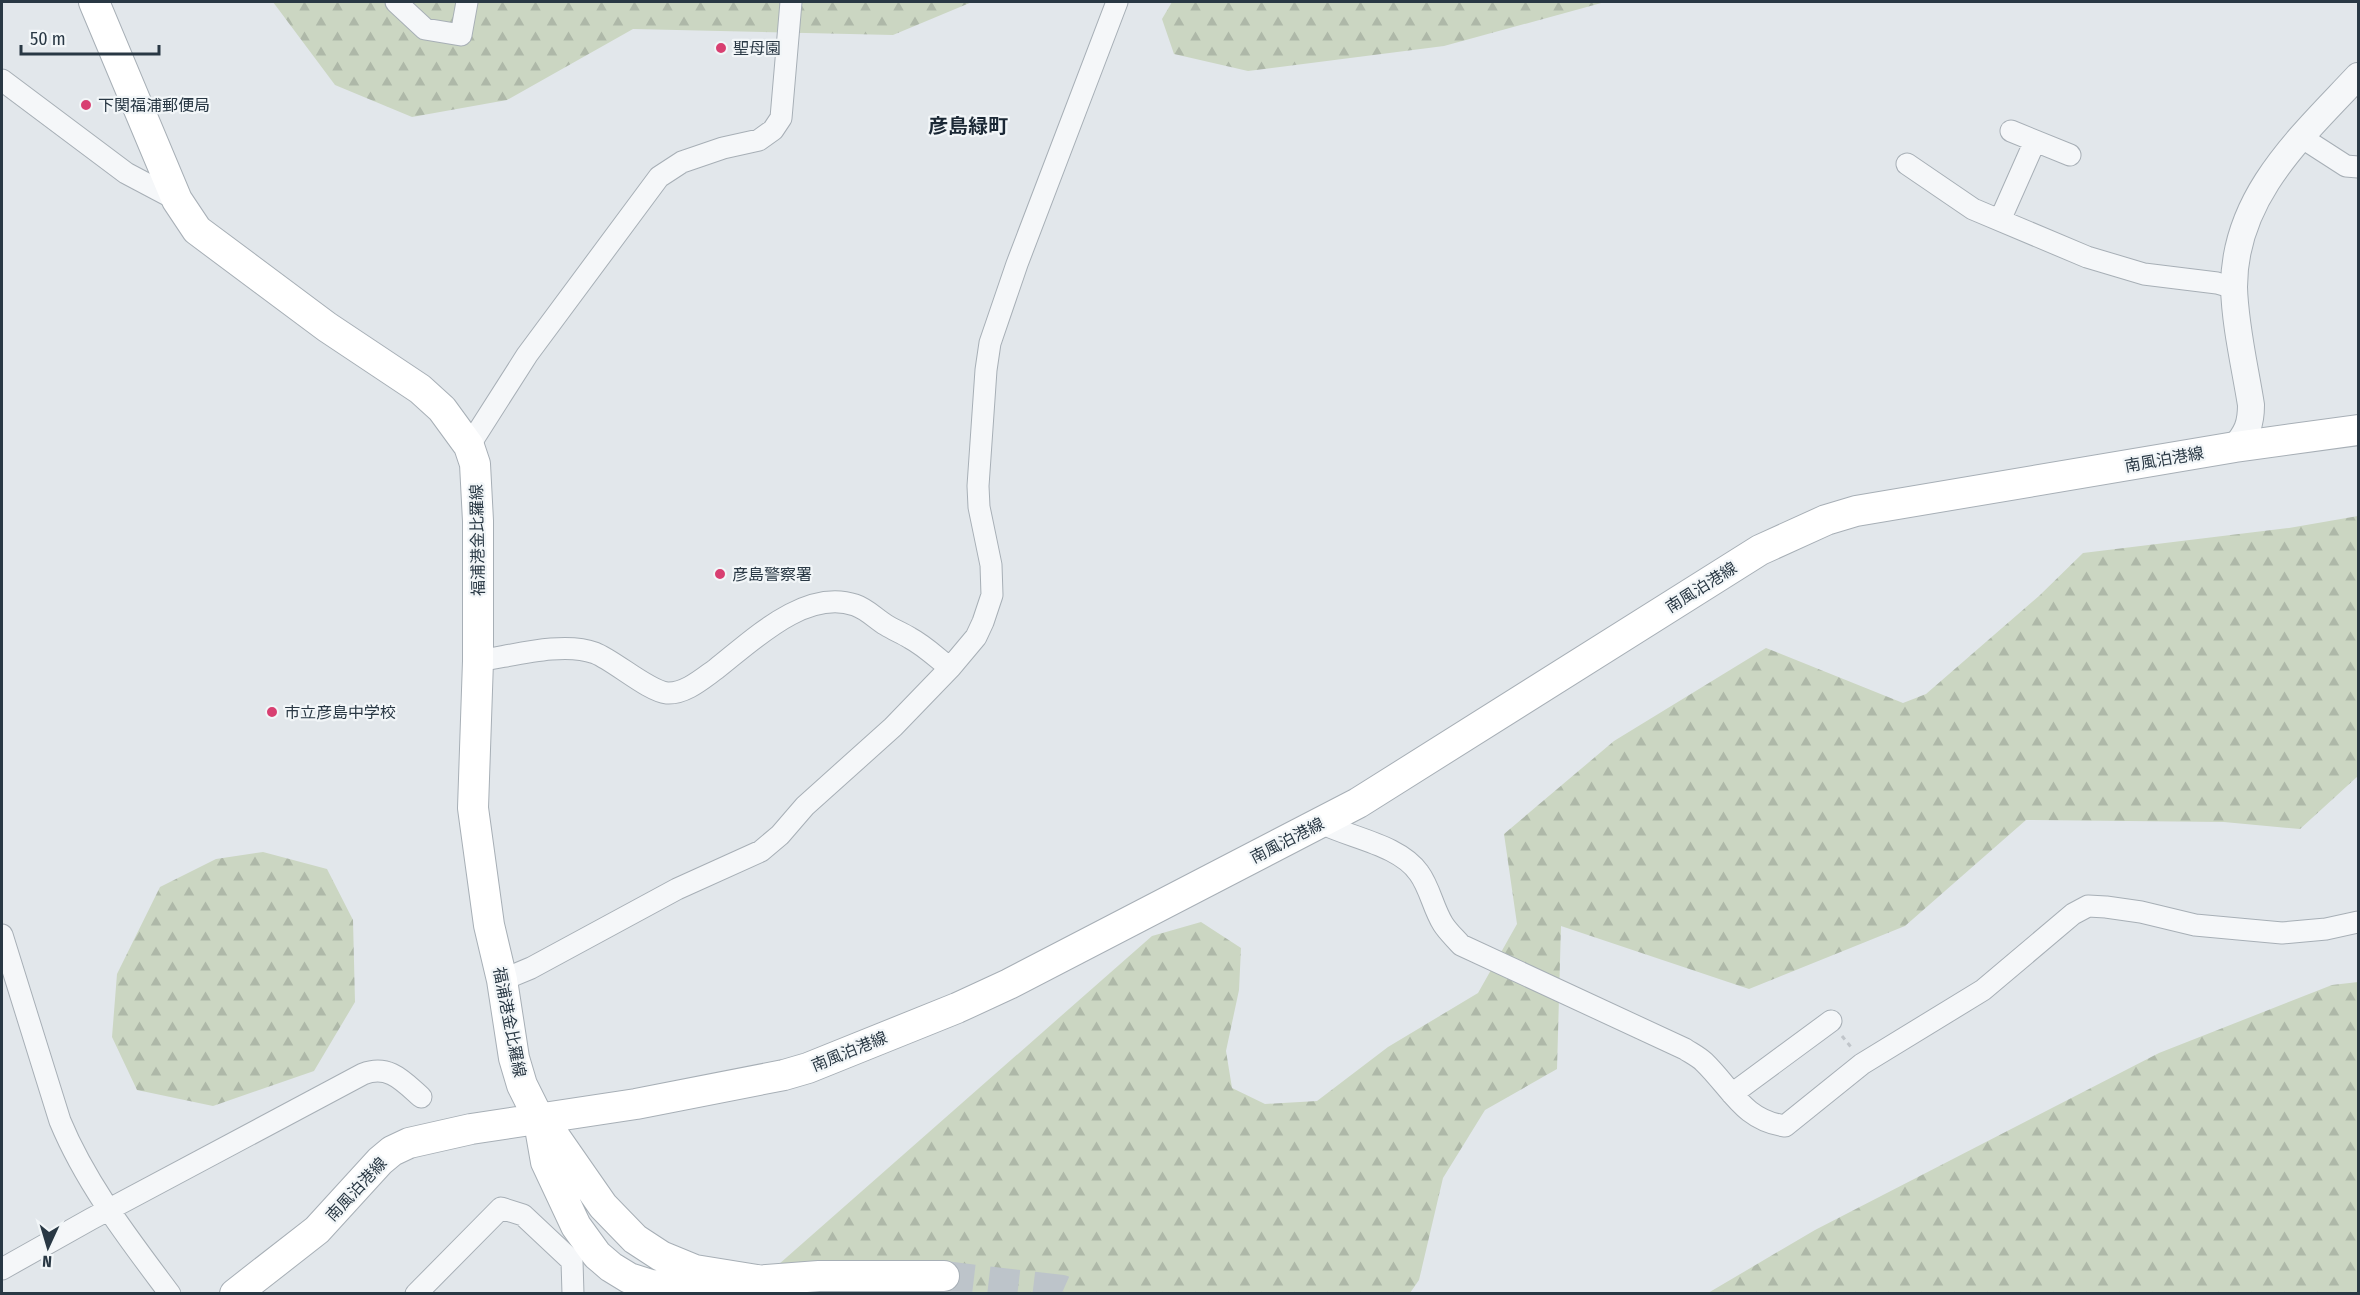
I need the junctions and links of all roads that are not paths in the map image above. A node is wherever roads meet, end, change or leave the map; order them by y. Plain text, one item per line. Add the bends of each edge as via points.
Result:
1 (94, 2) edge
2 (396, 2) edge
3 (467, 2) edge
4 (791, 2) edge
5 (1117, 2) edge
6 (2358, 76) edge
7 (2, 80) edge
8 (2011, 131) dead end
9 (2301, 137) junction
10 (2035, 141) junction
11 (2070, 155) dead end
12 (1907, 164) dead end
13 (2358, 167) edge
14 (177, 200) junction
15 (2000, 220) junction
16 (2234, 288) junction
17 (2358, 430) edge
18 (469, 446) junction
19 (2235, 447) junction
20 (478, 660) junction
21 (950, 669) junction
22 (1321, 823) junction
23 (2358, 922) edge
24 (2, 934) edge
25 (502, 980) junction
26 (1831, 1022) road end
27 (1732, 1094) junction
28 (421, 1097) dead end
29 (539, 1119) junction
30 (108, 1209) junction
31 (2, 1269) edge
32 (944, 1276) tunnel mouth
33 (170, 1293) edge
34 (235, 1293) edge
35 (416, 1293) edge
36 (573, 1293) edge

1 - 14 main road, 福浦港金比羅線
2 - 3 street via 425,28 461,35
4 - 18 street via 781,118 773,130 759,140 682,162 659,177 527,355
5 - 21 street via 990,343 978,486 992,595 976,637
6 - 9 street
7 - 14 street via 126,174
8 - 10 street
9 - 13 street via 2346,166
9 - 16 street via 2268,180 2245,222 2237,249
10 - 11 street
10 - 15 street
12 - 15 street via 1973,209
14 - 18 main road, 福浦港金比羅線 via 197,230 219,248 420,389 442,409
15 - 16 street via 2144,274
16 - 19 street via 2252,405 2247,434
17 - 19 main road, 南風泊港線
18 - 20 main road, 福浦港金比羅線 via 478,492
19 - 22 main road, 南風泊港線 via 1856,511 1826,520 1760,550 1438,754
20 - 21 street via 561,648 581,649 667,693 692,686 778,621 824,603 840,603 865,610
20 - 25 main road, 福浦港金比羅線 via 473,808 489,925
21 - 25 street via 761,851
22 - 27 street via 1410,862 1442,922 1461,945 1684,1049 1703,1061
22 - 29 main road, 南風泊港線 via 1009,984 808,1068 760,1081
23 - 27 street via 2282,933 2196,925 2141,912 2088,906 2073,914 1983,990 1863,1063 1785,1126 1749,1113
24 - 30 street via 60,1121
25 - 29 main road, 福浦港金比羅線 via 514,1058
26 - 27 street
28 - 30 street via 392,1073 371,1071
29 - 32 main road, 福浦港金比羅線 via 546,1162 586,1242 611,1267 629,1278 676,1287 819,1276
29 - 34 main road, 南風泊港線 via 430,1137 392,1151 317,1230
30 - 31 street
30 - 33 street
35 - 36 street via 501,1208 523,1215 572,1262

